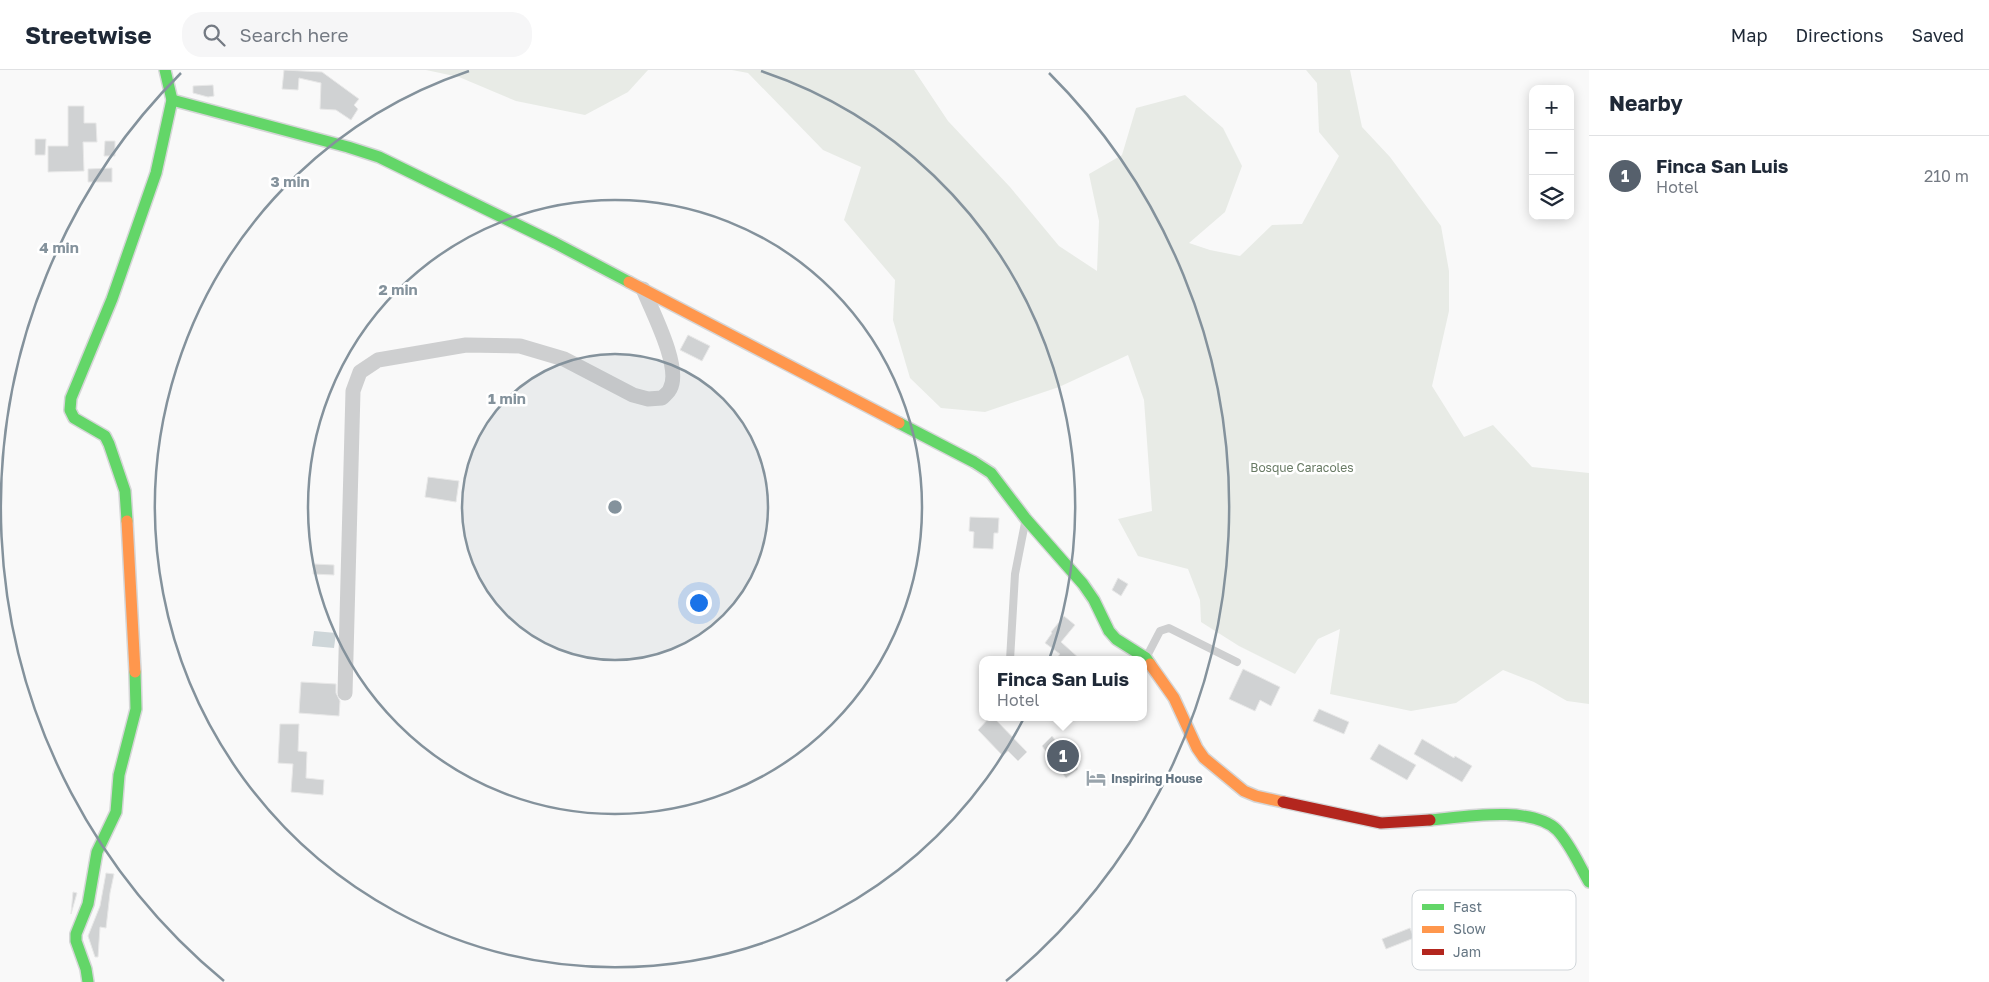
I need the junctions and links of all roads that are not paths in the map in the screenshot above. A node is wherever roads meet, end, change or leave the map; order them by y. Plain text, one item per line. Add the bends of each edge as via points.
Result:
1 (165, 70) edge
2 (172, 100) junction
3 (643, 290) junction
4 (1026, 519) junction
5 (1010, 656) edge
6 (1143, 656) edge
7 (1147, 656) edge
8 (1147, 659) edge
9 (1237, 662) dead end
10 (345, 693) dead end
11 (1589, 882) edge
12 (88, 982) edge

1 - 2 street
2 - 3 street via 379,157
2 - 12 street via 156,173 112,299 71,398 70,410 74,418 105,436 125,491 136,695 133,726 119,776 116,812 97,852 88,904 76,934
3 - 4 street via 974,462 991,473
3 - 10 street via 674,373 671,388 662,398 633,395 564,360 520,346 447,348 378,360 360,372 353,391
4 - 5 lane via 1015,574
4 - 6 street via 1083,584 1109,631
7 - 9 lane via 1156,637 1169,628
8 - 11 street via 1174,698 1204,758 1244,791 1270,800 1381,823 1483,816 1541,819 1553,826 1564,840

